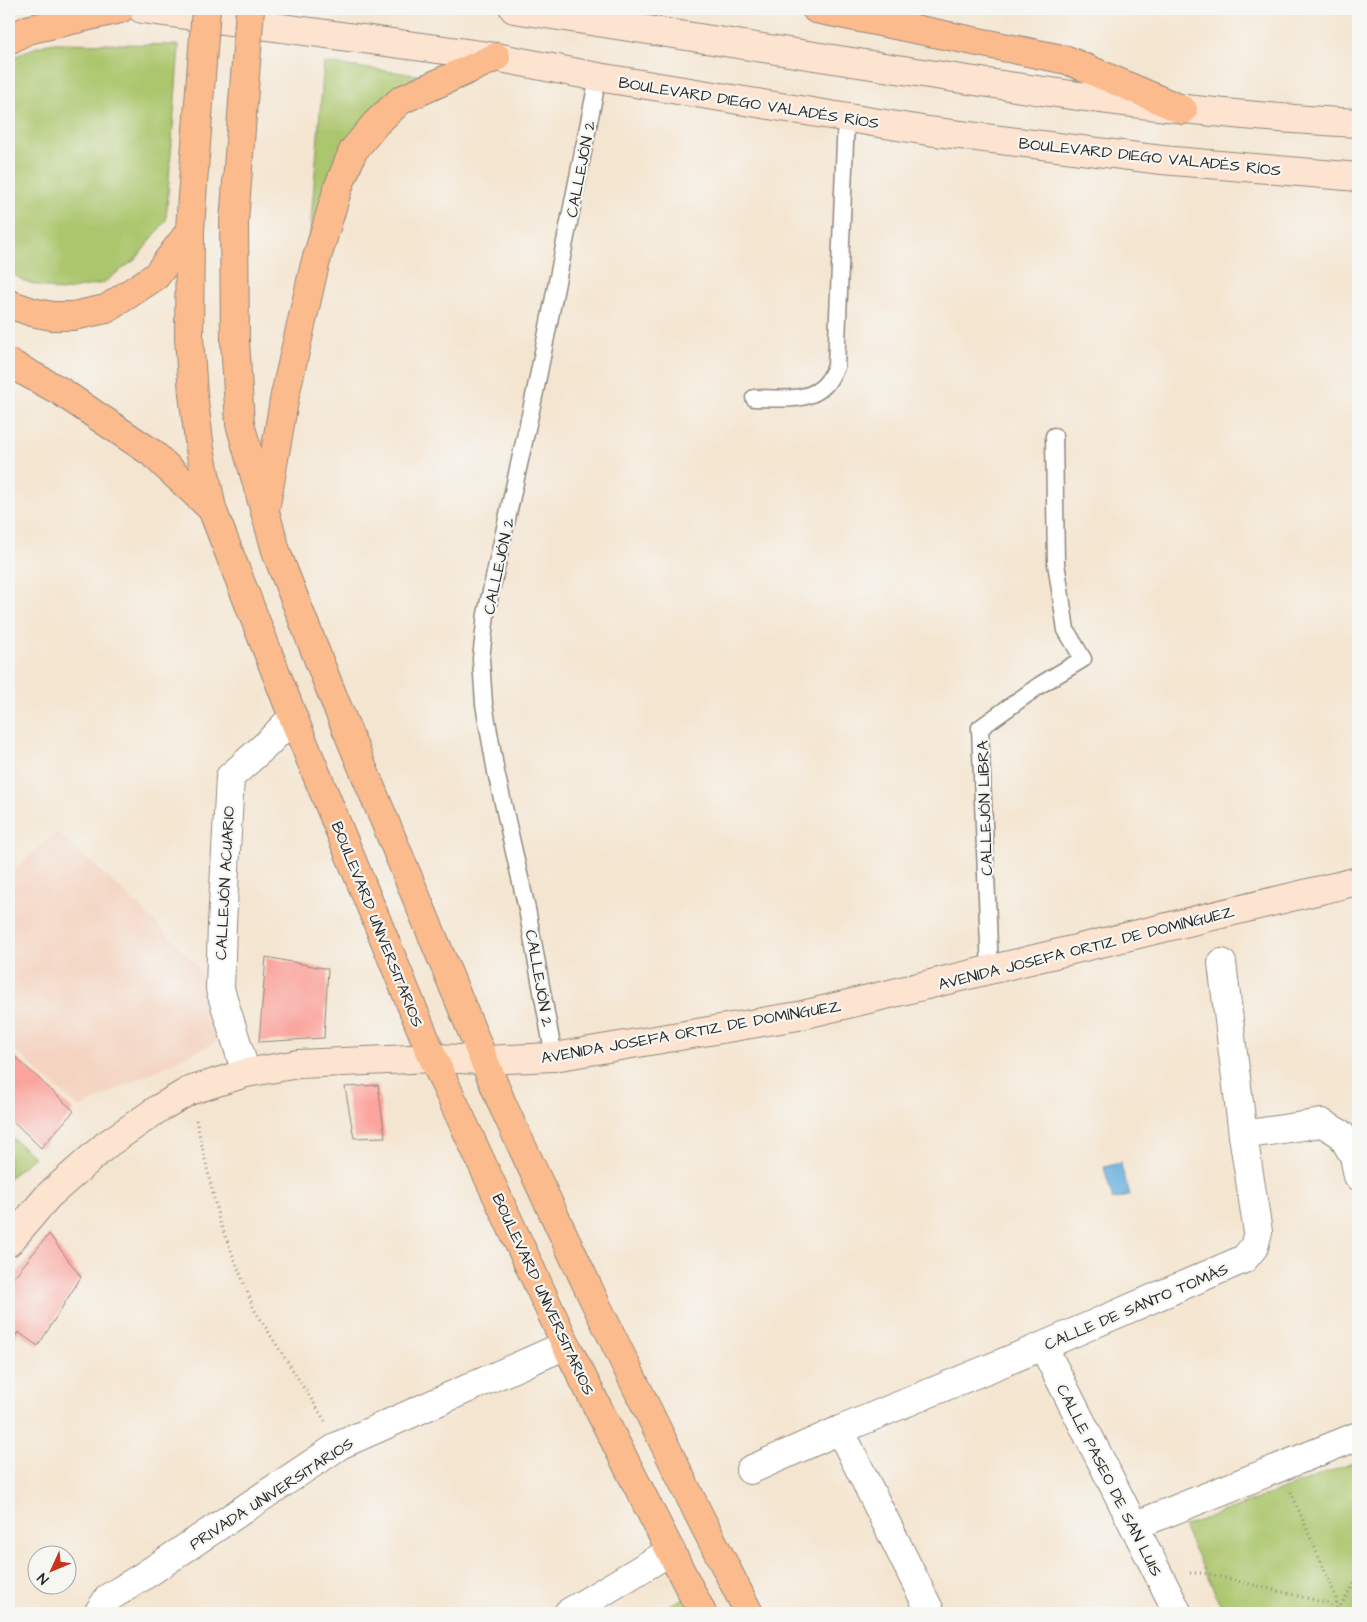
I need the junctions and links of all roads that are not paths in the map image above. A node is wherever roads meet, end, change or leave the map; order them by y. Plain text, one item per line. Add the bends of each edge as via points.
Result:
1 (120, 9) edge
2 (142, 9) edge
3 (206, 9) edge
4 (250, 9) edge
5 (514, 9) edge
6 (816, 9) edge
7 (9, 40) edge
8 (496, 57) junction
9 (598, 77) junction
10 (1183, 110) junction
11 (846, 117) junction
12 (1358, 123) edge
13 (1358, 177) edge
14 (190, 231) junction
15 (9, 304) edge
16 (9, 363) edge
17 (754, 398) dead end
18 (1054, 436) dead end
19 (212, 509) junction
20 (265, 511) junction
21 (293, 717) junction
22 (1358, 881) edge
23 (1222, 963) dead end
24 (990, 970) junction
25 (554, 1057) junction
26 (433, 1058) junction
27 (484, 1060) junction
28 (246, 1073) junction
29 (1243, 1136) junction
30 (1358, 1176) edge
31 (9, 1242) edge
32 (566, 1345) junction
33 (1043, 1346) junction
34 (840, 1430) junction
35 (1358, 1436) edge
36 (750, 1470) dead end
37 (1134, 1526) junction
38 (671, 1551) junction
39 (98, 1613) edge
40 (568, 1613) edge
41 (702, 1613) edge
42 (749, 1613) edge
43 (932, 1613) edge
44 (1178, 1613) edge

1 - 7 main road via 27,30
2 - 8 main road, BOULEVARD DIEGO VALADÉS RÍOS
3 - 14 main road, BOULEVARD UNIVERSITARIOS, bridge
4 - 20 main road, bridge via 234,222 235,341 240,424
5 - 10 main road via 1037,92
6 - 10 main road via 1067,60
8 - 9 main road, BOULEVARD DIEGO VALADÉS RÍOS
8 - 20 main road via 401,100 376,122 353,151 315,264 285,395
9 - 11 main road, BOULEVARD DIEGO VALADÉS RÍOS
9 - 25 lane, CALLEJÓN 2 via 535,392 486,614 481,659 484,704 494,762 527,909
10 - 12 main road
11 - 13 main road, BOULEVARD DIEGO VALADÉS RÍOS via 928,131 1162,160
11 - 17 lane via 836,367 820,390 797,399
14 - 15 main road via 156,276 106,309 73,316 52,316
14 - 19 main road, BOULEVARD UNIVERSITARIOS via 189,338 193,394
16 - 19 main road via 60,391 152,454
18 - 24 lane, CALLEJÓN LIBRA via 1056,564 1066,630 1084,659 1040,685 980,728
19 - 21 main road, BOULEVARD UNIVERSITARIOS
20 - 27 main road via 277,554 331,690
21 - 26 main road, BOULEVARD UNIVERSITARIOS
21 - 28 street, CALLEJÓN ACUARIO via 230,777 220,989
22 - 24 main road, AVENIDA JOSEFA ORTIZ DE DOMÍNGUEZ
23 - 29 street, CALLE DE SANTO TOMÁS
24 - 25 main road, AVENIDA JOSEFA ORTIZ DE DOMÍNGUEZ via 798,1016
25 - 27 main road, AVENIDA JOSEFA ORTIZ DE DOMÍNGUEZ
26 - 27 main road, AVENIDA JOSEFA ORTIZ DE DOMÍNGUEZ
26 - 28 main road, AVENIDA JOSEFA ORTIZ DE DOMÍNGUEZ via 298,1064
26 - 32 main road, BOULEVARD UNIVERSITARIOS
27 - 42 main road via 593,1298
28 - 31 main road, AVENIDA JOSEFA ORTIZ DE DOMÍNGUEZ via 190,1091 106,1145 48,1196
29 - 30 street via 1322,1122 1341,1134 1354,1156
29 - 33 street, CALLE DE SANTO TOMÁS via 1258,1232 1254,1247 1244,1259
32 - 38 main road, BOULEVARD UNIVERSITARIOS
32 - 39 street, PRIVADA UNIVERSITARIOS via 340,1445 108,1598
33 - 34 street, CALLE DE SANTO TOMÁS
33 - 37 street, CALLE PASEO DE SAN LUIS
34 - 36 street, CALLE DE SANTO TOMÁS
34 - 43 street
35 - 37 street
37 - 44 street, CALLE PASEO DE SAN LUIS
38 - 40 street
38 - 41 main road, BOULEVARD UNIVERSITARIOS

